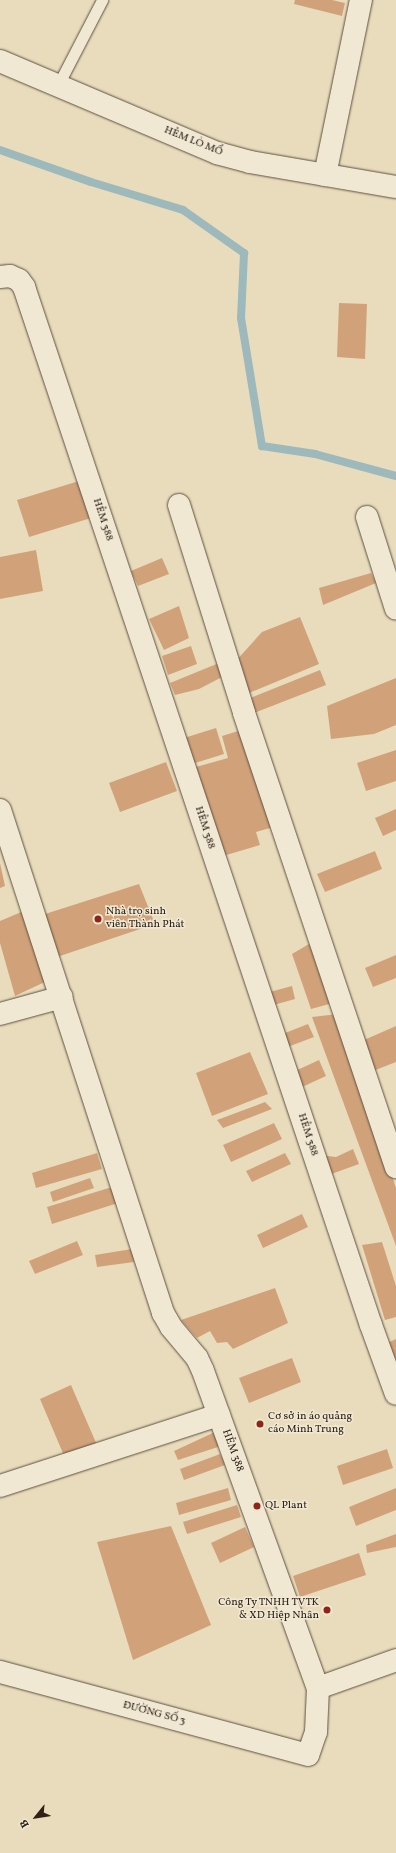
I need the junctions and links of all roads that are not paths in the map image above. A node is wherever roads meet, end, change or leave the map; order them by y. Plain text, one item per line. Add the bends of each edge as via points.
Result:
1 (102, 0) edge
2 (361, 0) edge
3 (0, 61) edge
4 (58, 85) junction
5 (325, 175) junction
6 (396, 187) edge
7 (0, 277) edge
8 (179, 505) dead end
9 (367, 516) dead end
10 (396, 609) edge
11 (0, 810) edge
12 (62, 996) junction
13 (0, 1014) edge
14 (396, 1167) edge
15 (396, 1394) edge
16 (219, 1415) junction
17 (0, 1486) edge
18 (395, 1666) edge
19 (0, 1672) edge
20 (318, 1688) junction
21 (308, 1755) joint

1 - 4 lane
2 - 5 street
3 - 4 street, HẺM LÒ MỔ
4 - 5 street, HẺM LÒ MỔ via 217,153 250,162
5 - 6 street, HẺM LÒ MỔ
7 - 15 street, HẺM 388 via 10,276 19,280 24,287 368,1318
8 - 14 street via 244,713
9 - 10 street
11 - 12 street, HẺM 388
12 - 13 street
12 - 16 street, HẺM 388 via 163,1313 171,1327 197,1358
16 - 17 street
16 - 20 street, HẺM 388
18 - 20 street
19 - 21 street, ĐƯỜNG SỐ 3
20 - 21 street, HẺM 388 via 316,1732

